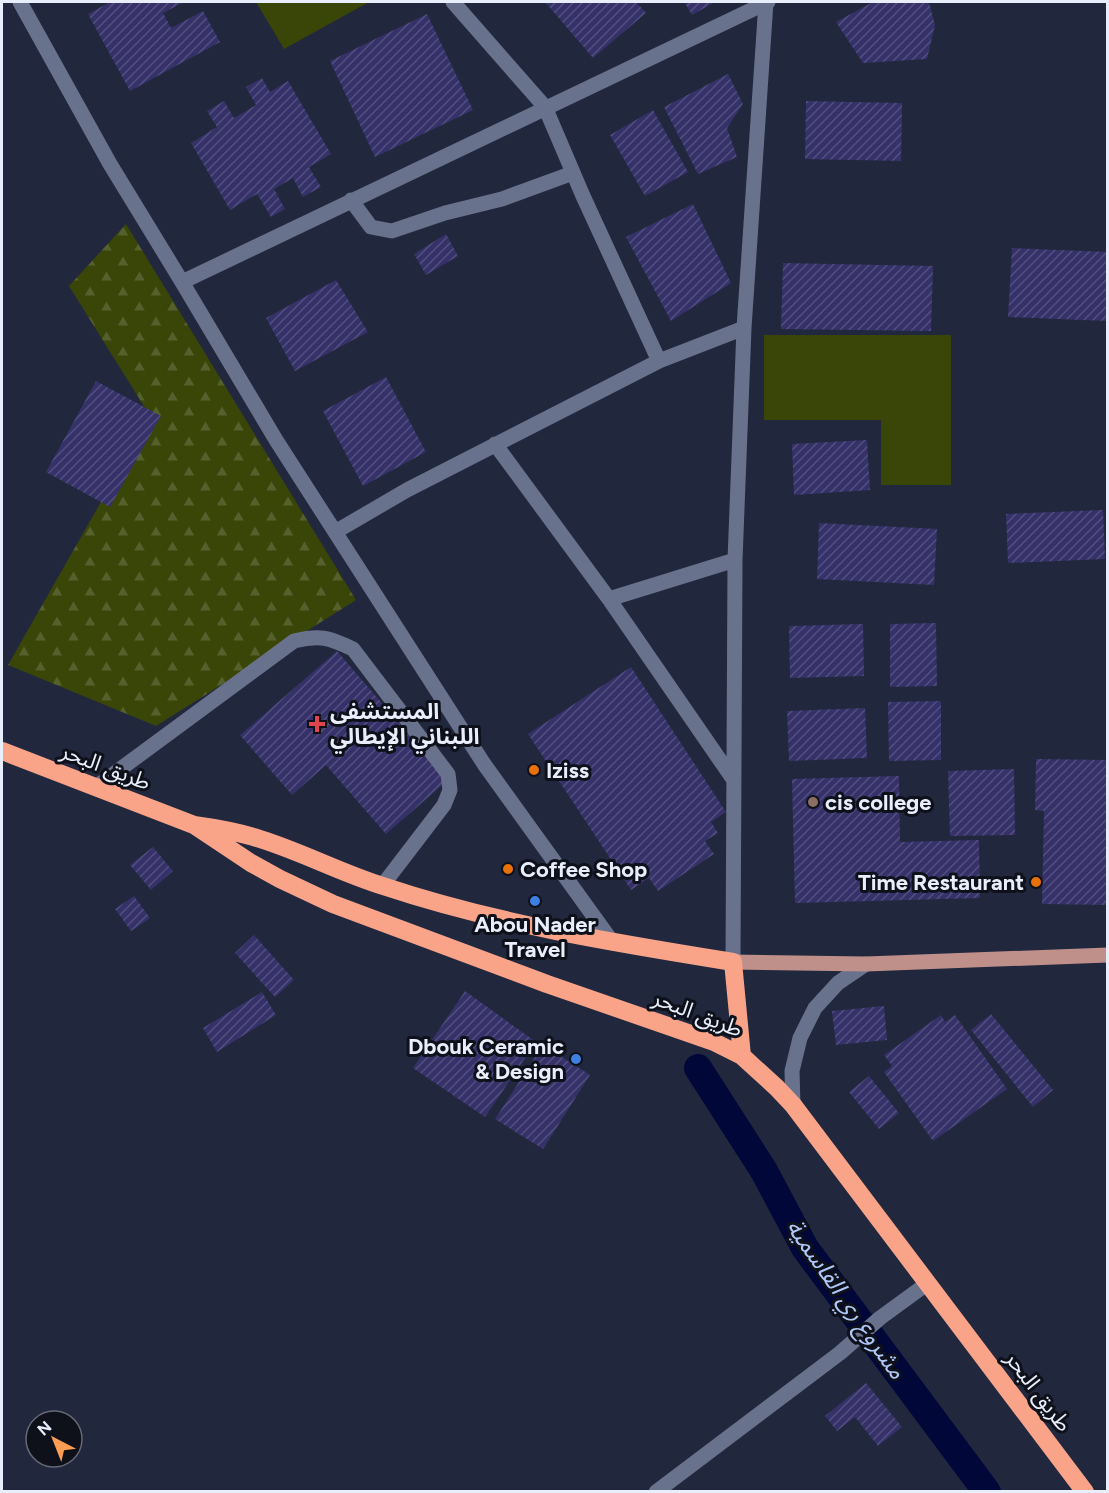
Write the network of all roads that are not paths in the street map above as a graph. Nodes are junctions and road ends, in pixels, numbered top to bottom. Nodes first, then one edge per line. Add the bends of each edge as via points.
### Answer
1 (20, 2) edge
2 (453, 2) edge
3 (767, 2) edge
4 (545, 107) junction
5 (573, 173) junction
6 (351, 200) junction
7 (183, 282) junction
8 (744, 328) junction
9 (659, 361) junction
10 (495, 444) junction
11 (335, 532) junction
12 (735, 560) junction
13 (609, 599) junction
14 (2, 752) edge
15 (733, 779) junction
16 (96, 787) junction
17 (194, 825) junction
18 (382, 886) junction
19 (613, 943) junction
20 (1107, 956) edge
21 (733, 962) junction
22 (866, 964) junction
23 (742, 1056) junction
24 (793, 1105) junction
25 (928, 1282) junction
26 (656, 1491) edge
27 (1085, 1491) edge

1 - 7 street via 110,164
2 - 4 street
3 - 4 street
3 - 8 street
4 - 5 street
4 - 6 street
5 - 6 street via 502,199 392,231 371,227
5 - 9 street
6 - 7 street
7 - 11 street
8 - 9 street
8 - 12 street
9 - 10 street
10 - 11 street
10 - 13 street
11 - 19 street via 484,764
12 - 13 street
12 - 15 street
13 - 15 street
14 - 16 highway, طريق البحر
15 - 21 street
16 - 17 highway, طريق البحر
16 - 18 street via 294,641 316,636 331,638 352,649 448,774 450,790 444,805
17 - 18 highway, طريق البحر via 260,839
17 - 23 highway, طريق البحر via 251,863 333,904 714,1042
18 - 19 highway, طريق البحر via 487,917
19 - 21 highway, طريق البحر
20 - 22 main road
21 - 22 main road
21 - 23 highway
22 - 24 street via 838,983 815,1008 800,1038 792,1071
23 - 24 highway, طريق البحر
24 - 25 highway, طريق البحر
25 - 26 street
25 - 27 highway, طريق البحر

